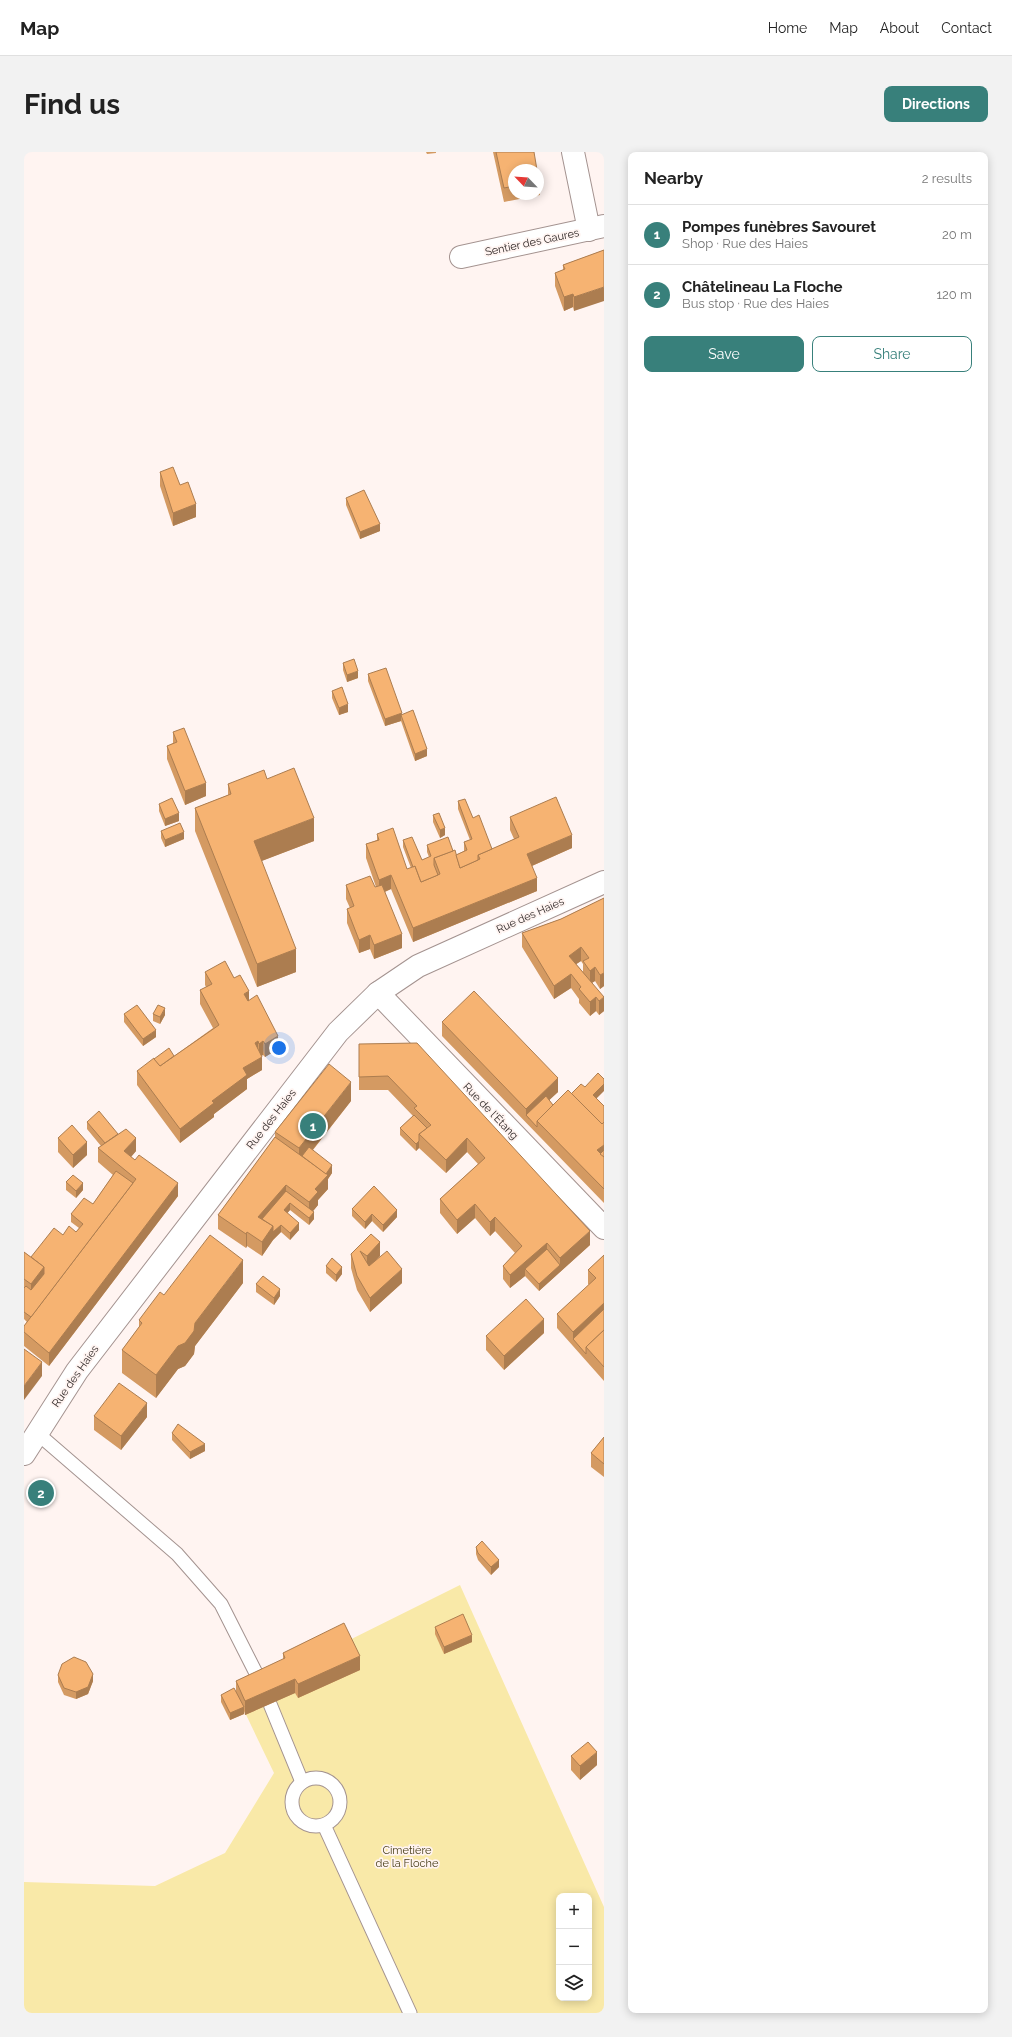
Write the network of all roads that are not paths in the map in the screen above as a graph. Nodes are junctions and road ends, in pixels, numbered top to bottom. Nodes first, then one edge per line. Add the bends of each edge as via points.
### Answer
1 (573, 152) edge
2 (596, 228) edge
3 (461, 258) dead end
4 (604, 882) edge
5 (378, 994) junction
6 (604, 1228) edge
7 (37, 1433) junction
8 (24, 1454) edge
9 (260, 1683) edge
10 (270, 1704) edge
11 (302, 1782) junction
12 (324, 1825) junction
13 (410, 2013) edge

1 - 2 street
2 - 3 street, Sentier des Gaures
4 - 5 street, Rue des Haies via 418,966
5 - 6 street, Rue de l'Étang
5 - 7 street, Rue des Haies via 338,1032 77,1371
7 - 8 street, Rue des Haies
7 - 9 lane via 177,1554 221,1604
10 - 11 lane
11 - 12 lane via 292,1797 292,1807 296,1816 304,1823
11 - 12 lane via 310,1778 327,1780 338,1792 338,1812
12 - 13 lane

